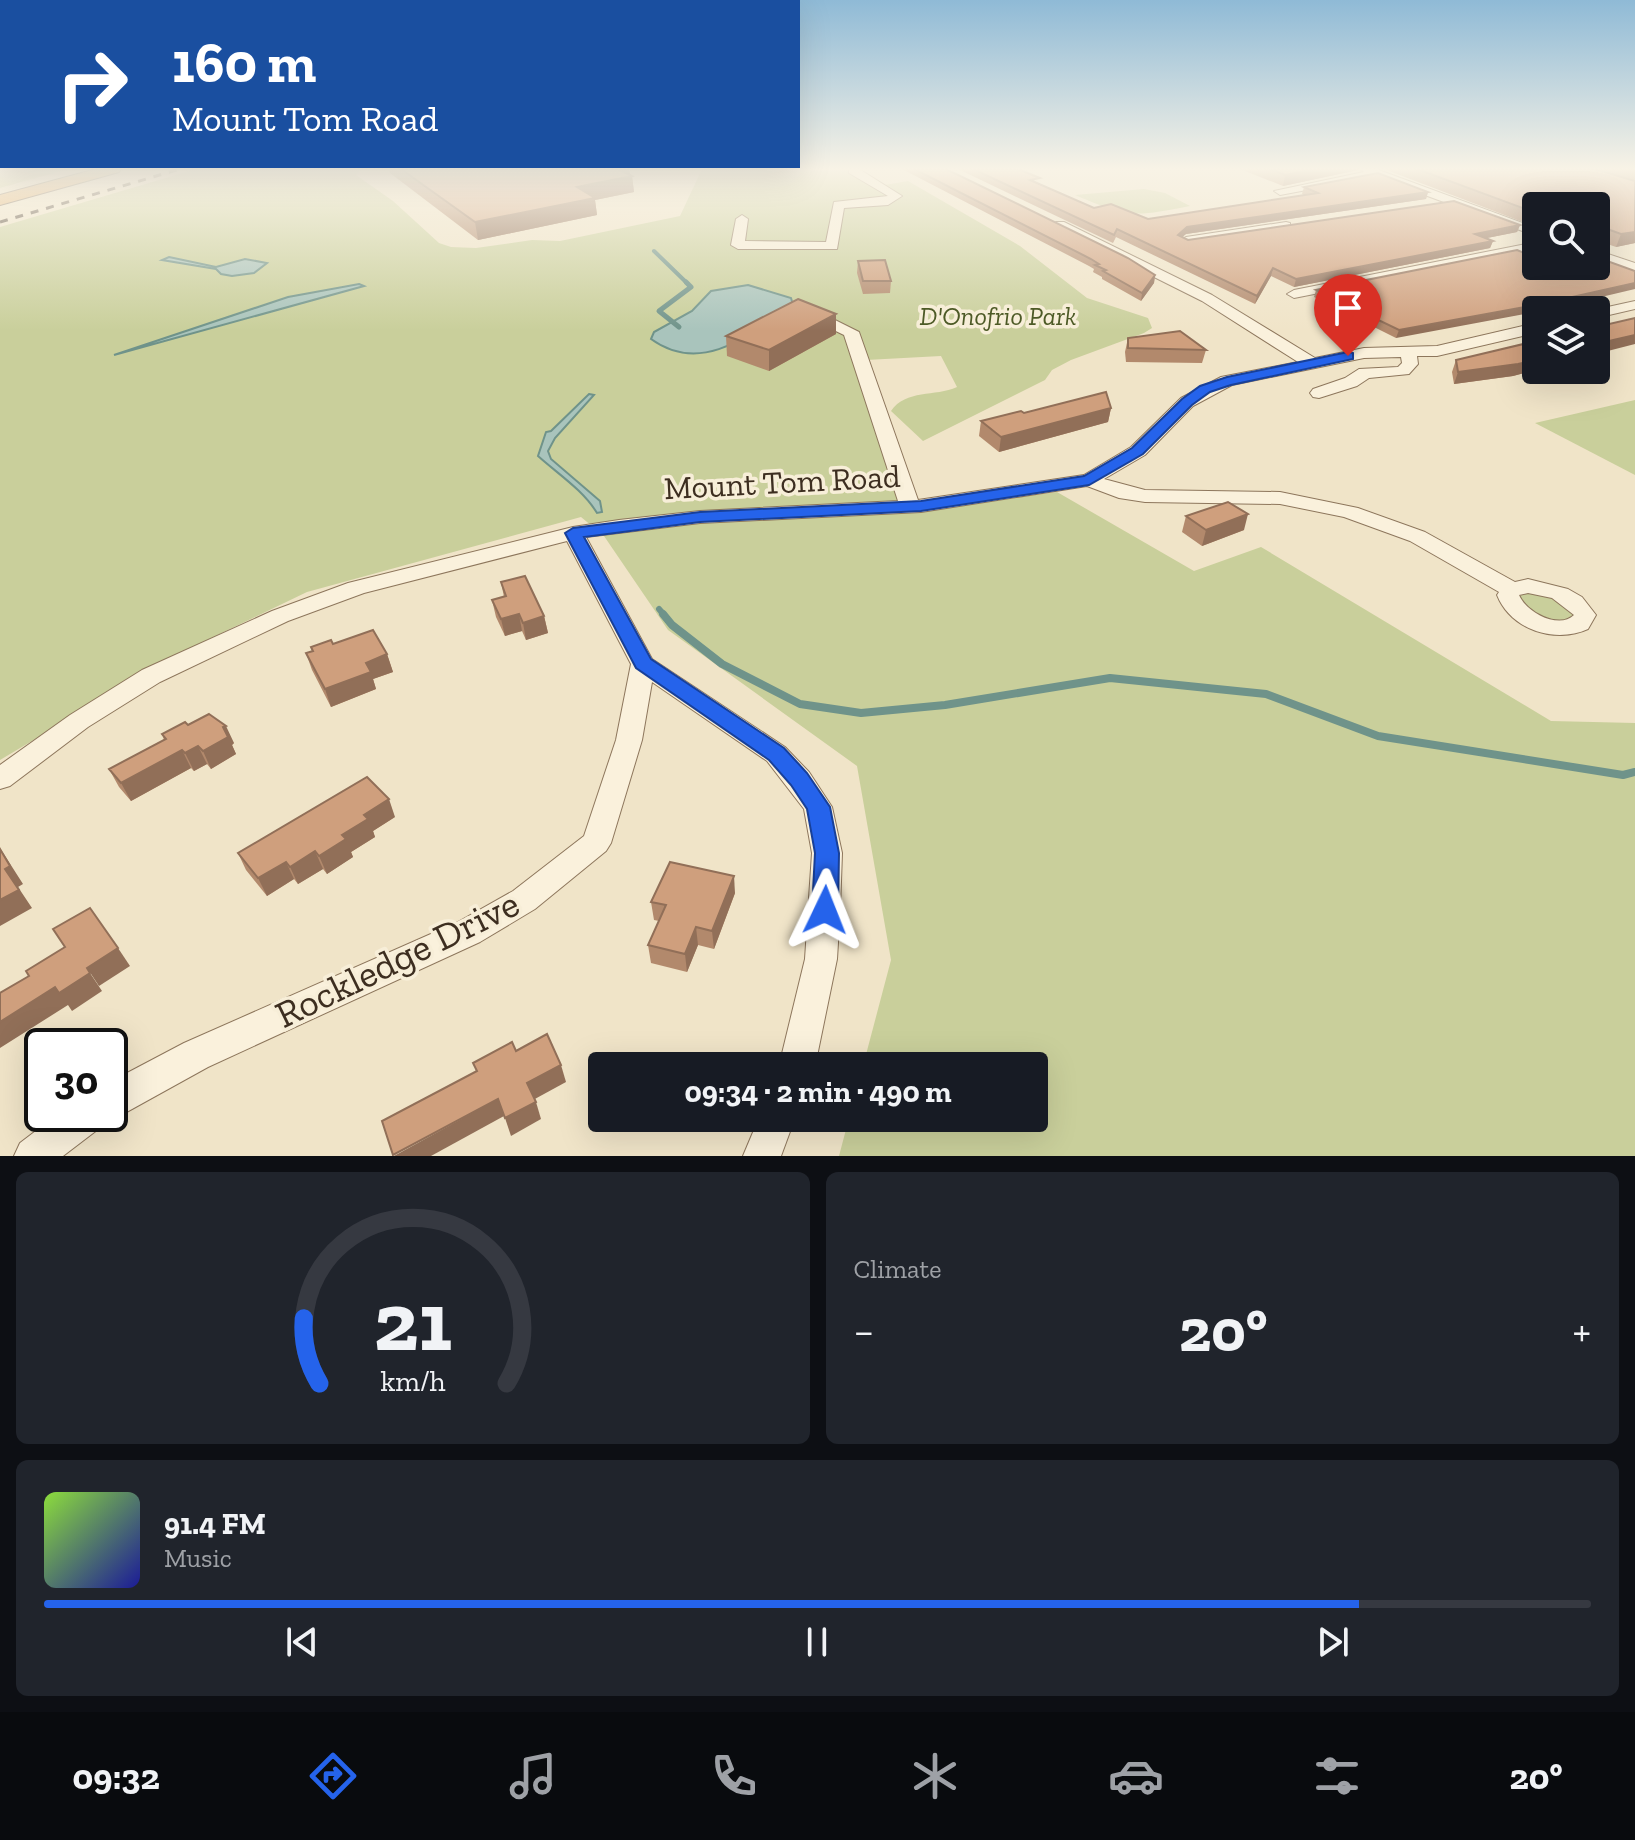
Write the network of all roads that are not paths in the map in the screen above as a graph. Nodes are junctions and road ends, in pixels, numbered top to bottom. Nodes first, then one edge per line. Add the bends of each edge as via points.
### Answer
1 (741, 223) edge
2 (835, 223) edge
3 (1056, 223) edge
4 (1307, 223) edge
5 (1186, 241) edge
6 (1522, 249) edge
7 (1610, 259) edge
8 (1635, 268) edge
9 (1294, 294) dead end
10 (1635, 305) edge
11 (1610, 311) edge
12 (812, 314) edge
13 (1522, 331) edge
14 (1408, 352) junction
15 (1313, 364) junction
16 (1319, 393) dead end
17 (1089, 480) junction
18 (910, 507) junction
19 (573, 533) junction
20 (1511, 590) dead end
21 (643, 664) junction
22 (0, 779) edge
23 (800, 1052) edge
24 (128, 1091) edge
25 (64, 1132) edge
26 (771, 1132) edge
27 (33, 1156) edge
28 (762, 1156) edge

1 - 2 street via 738,245 832,246
3 - 15 street via 1194,291
4 - 5 street
6 - 9 street
7 - 8 street
10 - 11 street
12 - 18 street via 851,332
13 - 14 street, Mount Tom Road via 1437,351
14 - 15 street, Mount Tom Road via 1364,353
14 - 16 street via 1410,364 1403,371 1365,373
15 - 17 street, Mount Tom Road via 1205,389 1138,451
17 - 18 street, Mount Tom Road
17 - 20 street via 1129,495 1247,496 1353,513 1437,544
18 - 19 street, Mount Tom Road via 700,517
19 - 21 street
19 - 22 street, Mount Tom Road via 356,588 280,616 151,676
21 - 23 street via 776,754 818,807 827,853 821,959
21 - 24 street, Rockledge Drive via 629,740 596,843 524,900 469,932 196,1055
25 - 27 street
26 - 28 street

